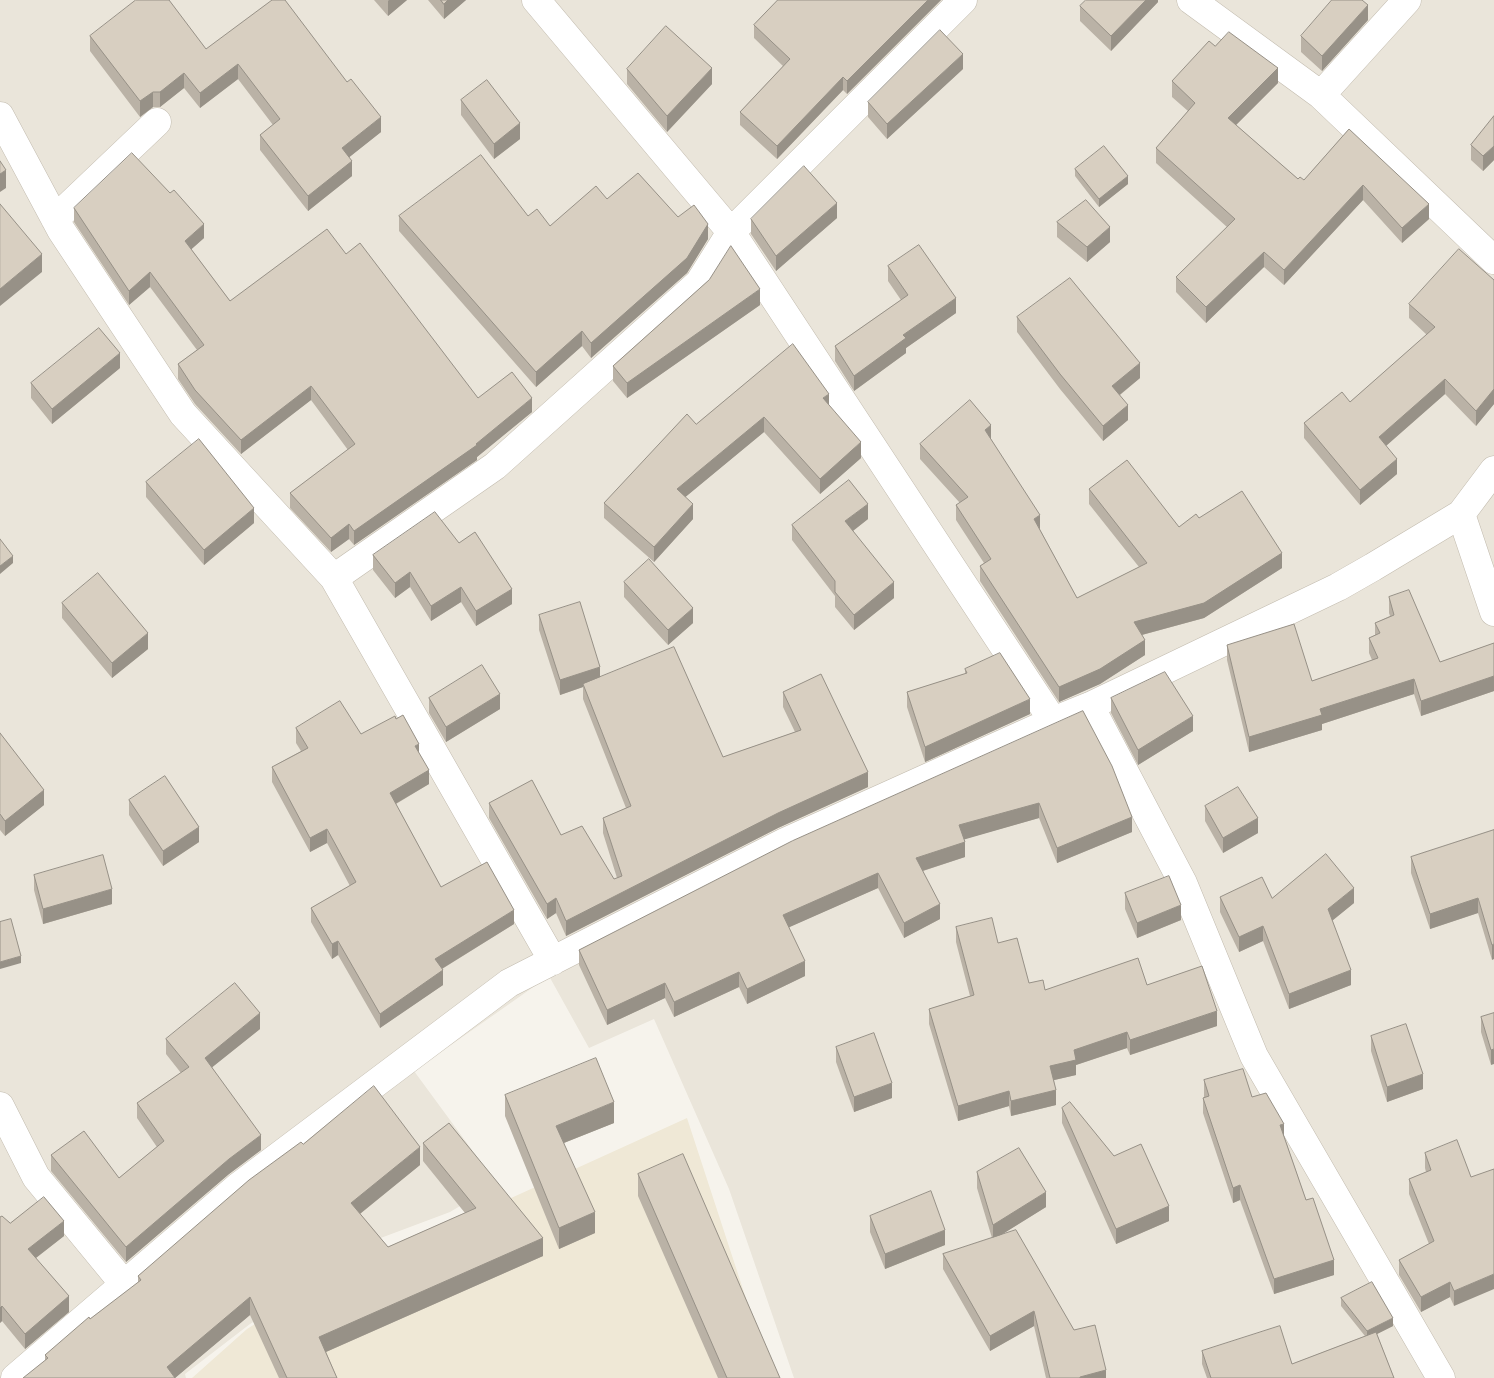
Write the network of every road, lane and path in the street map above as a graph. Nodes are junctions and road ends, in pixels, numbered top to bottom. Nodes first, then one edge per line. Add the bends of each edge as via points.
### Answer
1 (536, 0) edge
2 (963, 0) edge
3 (1191, 0) edge
4 (1407, 0) edge
5 (1321, 95) junction
6 (0, 116) edge
7 (157, 122) dead end
8 (55, 219) junction
9 (731, 232) junction
10 (1494, 260) edge
11 (1494, 470) edge
12 (1461, 514) junction
13 (334, 578) junction
14 (1494, 612) edge
15 (1090, 706) junction
16 (1053, 721) junction
17 (552, 961) junction
18 (0, 1106) edge
19 (124, 1284) junction
20 (15, 1378) edge
21 (1441, 1378) edge

1 - 9 street
2 - 9 street
3 - 5 street
4 - 5 street
5 - 10 street
6 - 8 street
7 - 8 street
8 - 13 street via 183,414
9 - 13 street via 699,283 495,466
9 - 16 street
11 - 12 street
12 - 14 street
12 - 15 street via 1338,587
13 - 17 street
15 - 16 street
15 - 21 street via 1183,883 1254,1056
16 - 17 street via 785,842
17 - 19 street via 509,983 255,1174
18 - 19 street via 36,1177
19 - 20 street

